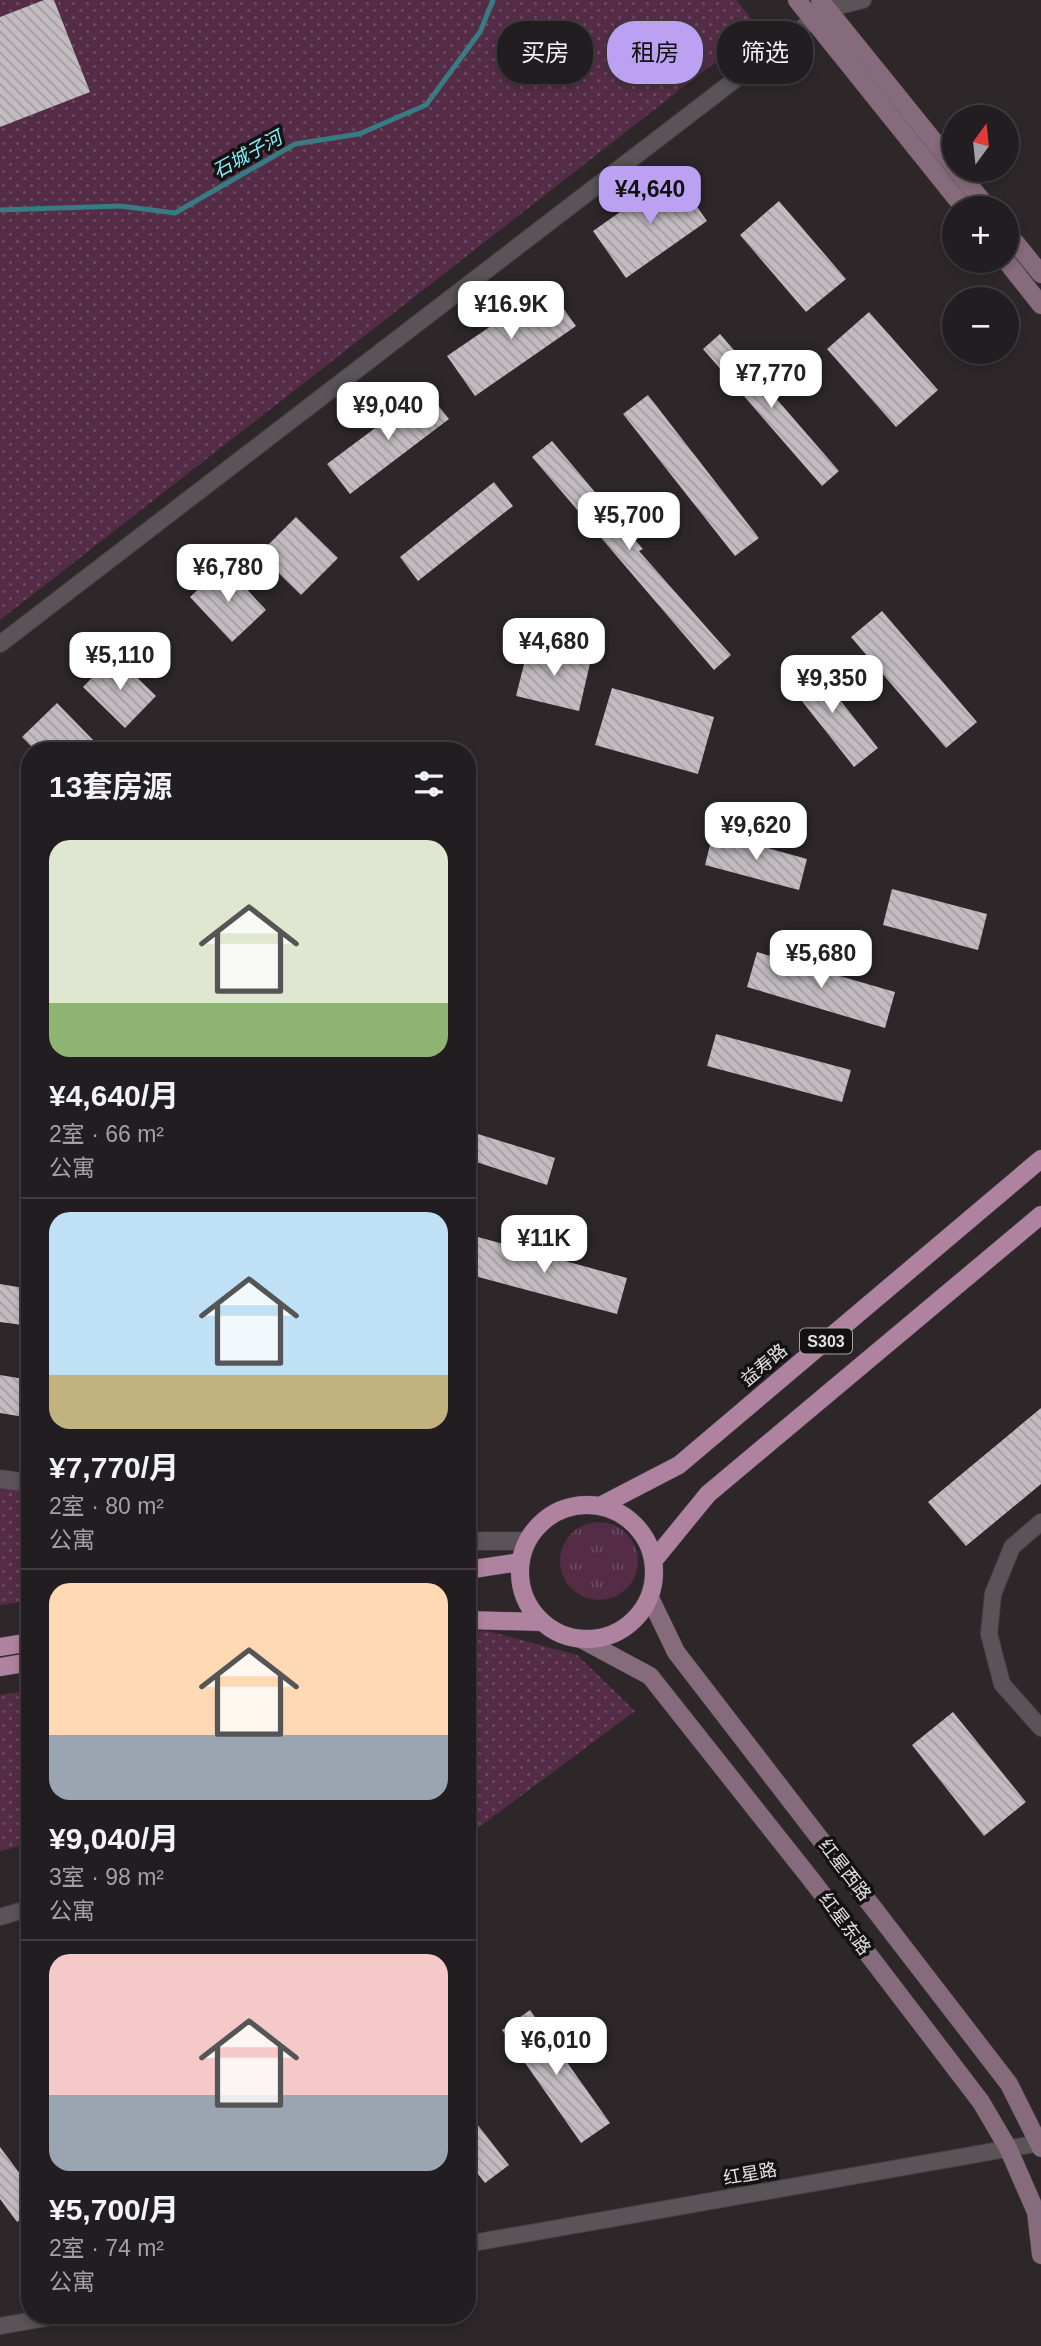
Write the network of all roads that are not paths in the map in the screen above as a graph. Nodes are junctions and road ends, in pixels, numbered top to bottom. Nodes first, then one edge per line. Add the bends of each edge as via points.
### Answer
1 (797, 0) edge
2 (863, 0) edge
3 (823, 7) edge
4 (942, 152) edge
5 (967, 182) edge
6 (956, 196) edge
7 (978, 196) edge
8 (1019, 247) edge
9 (1016, 273) edge
10 (1041, 274) edge
11 (1041, 305) edge
12 (0, 645) edge
13 (1041, 1159) edge
14 (1041, 1216) edge
15 (0, 1479) edge
16 (21, 1482) edge
17 (600, 1506) junction
18 (1041, 1522) edge
19 (476, 1541) edge
20 (527, 1541) junction
21 (654, 1560) junction
22 (520, 1562) junction
23 (476, 1569) edge
24 (650, 1598) junction
25 (476, 1620) edge
26 (541, 1622) junction
27 (583, 1640) junction
28 (21, 1644) edge
29 (0, 1647) edge
30 (21, 1664) edge
31 (0, 1667) edge
32 (1041, 1728) edge
33 (21, 1911) edge
34 (0, 1917) edge
35 (1041, 2145) edge
36 (1008, 2148) junction
37 (476, 2242) edge
38 (1041, 2255) edge
39 (21, 2322) edge
40 (0, 2326) edge

1 - 3 main road
2 - 3 street
3 - 4 main road
3 - 6 main road
3 - 12 street
5 - 7 main road
8 - 10 main road
9 - 11 main road
13 - 17 main road, 益寿路 / S303 via 679,1465
14 - 21 main road, S303 via 708,1494
15 - 16 street
17 - 20 main road via 558,1511
17 - 21 main road via 636,1525
18 - 32 street via 1012,1547 993,1594 989,1634 1002,1684
19 - 20 street
20 - 22 main road
21 - 24 main road
22 - 23 main road
22 - 26 main road via 520,1584
24 - 27 main road via 627,1628 606,1638
24 - 35 main road, 红星西路 via 677,1652 1009,2084
25 - 26 main road
26 - 27 main road via 561,1635
27 - 36 main road, 红星东路 via 650,1676 981,2102
28 - 29 main road
30 - 31 main road
33 - 34 street
35 - 36 street, 红星路
36 - 37 street, 红星路
36 - 38 main road, 红星东路 via 1036,2212
39 - 40 street

